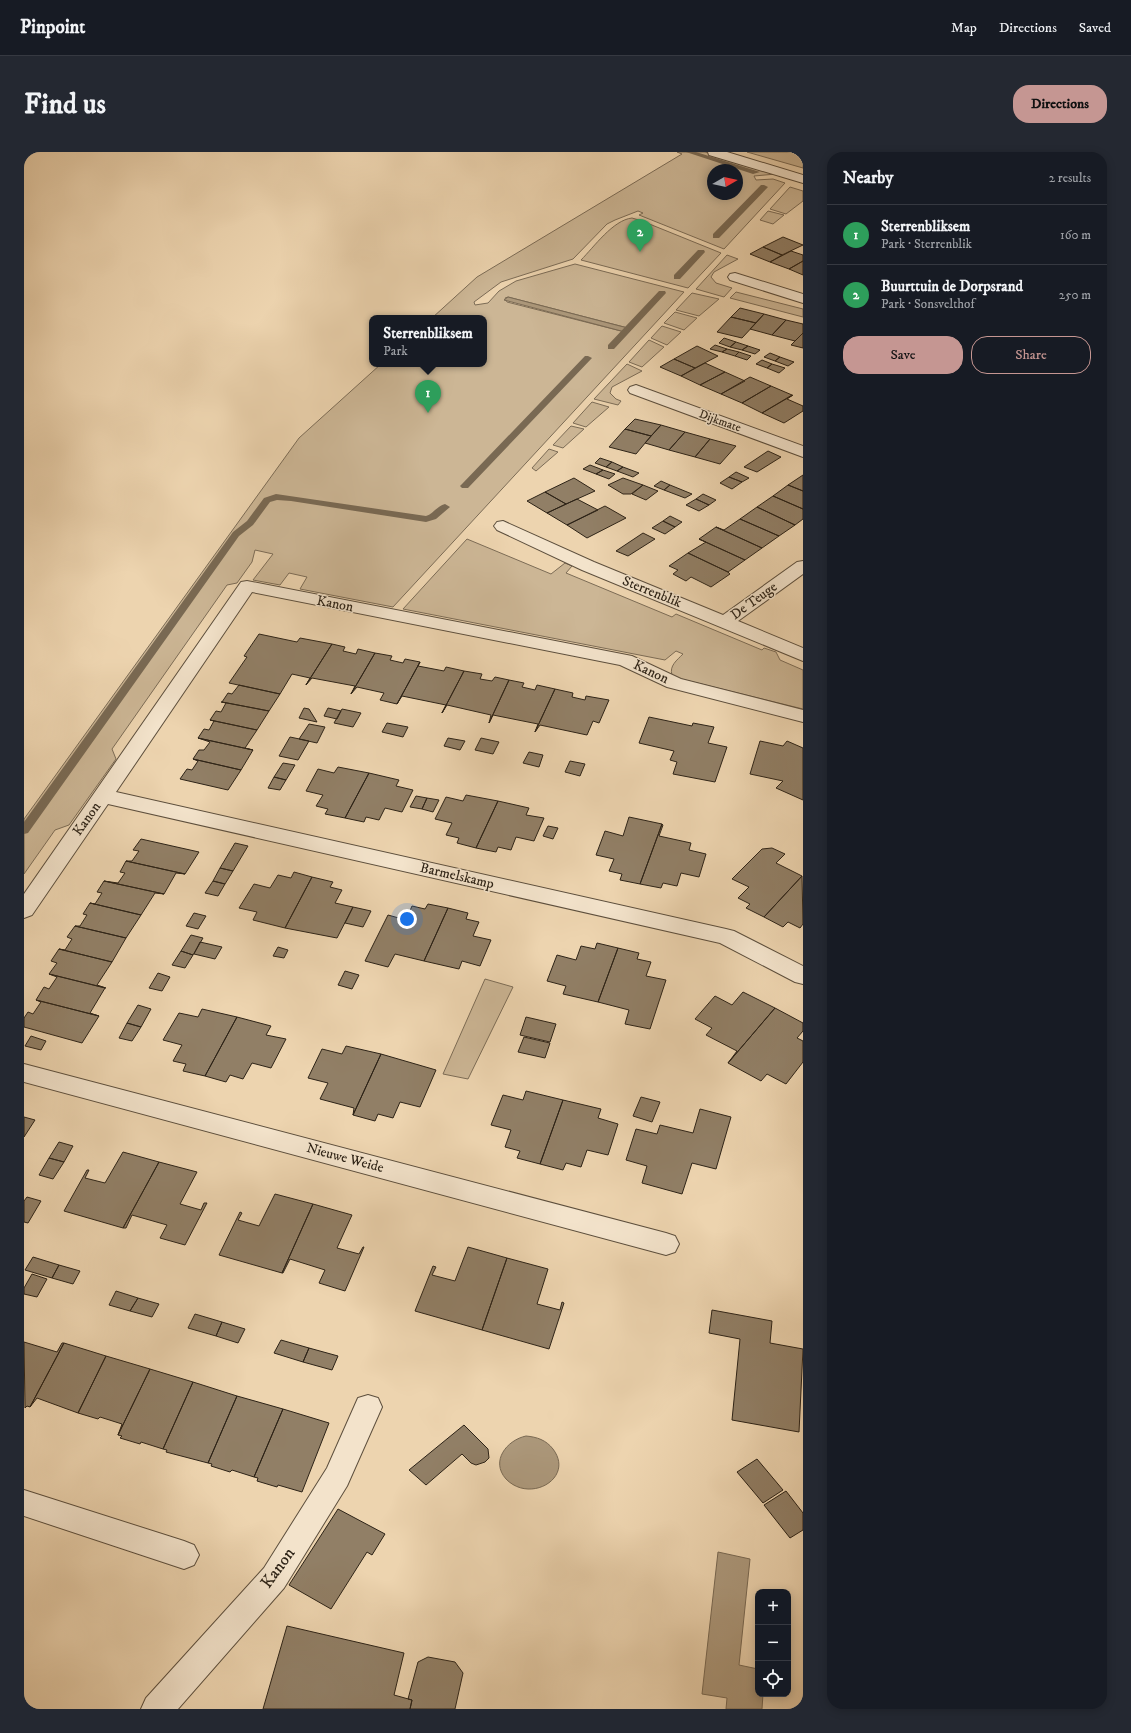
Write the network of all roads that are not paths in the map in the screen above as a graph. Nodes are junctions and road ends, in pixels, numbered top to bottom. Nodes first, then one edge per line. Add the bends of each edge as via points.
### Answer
1 (714, 152) edge
2 (803, 179) edge
3 (735, 277) dead end
4 (803, 299) edge
5 (636, 390) dead end
6 (803, 452) edge
7 (503, 526) dead end
8 (803, 566) edge
9 (725, 622) junction
10 (803, 655) edge
11 (803, 716) edge
12 (103, 796) junction
13 (24, 910) edge
14 (803, 976) edge
15 (24, 1073) edge
16 (666, 1244) dead end
17 (368, 1407) dead end
18 (24, 1503) edge
19 (184, 1555) dead end
20 (157, 1709) edge

1 - 2 street
3 - 4 street
5 - 6 street, Dijkmate
7 - 9 street, Sterrenblik via 588,566
8 - 9 street, De Teuge
9 - 10 street, Sterrenblik
11 - 12 street, Kanon via 674,683 625,660 247,586
12 - 13 street, Kanon
12 - 14 street, Barmelskamp via 726,937
15 - 16 street, Nieuwe Weide
17 - 20 street, Kanon via 337,1477 274,1578
18 - 19 street

